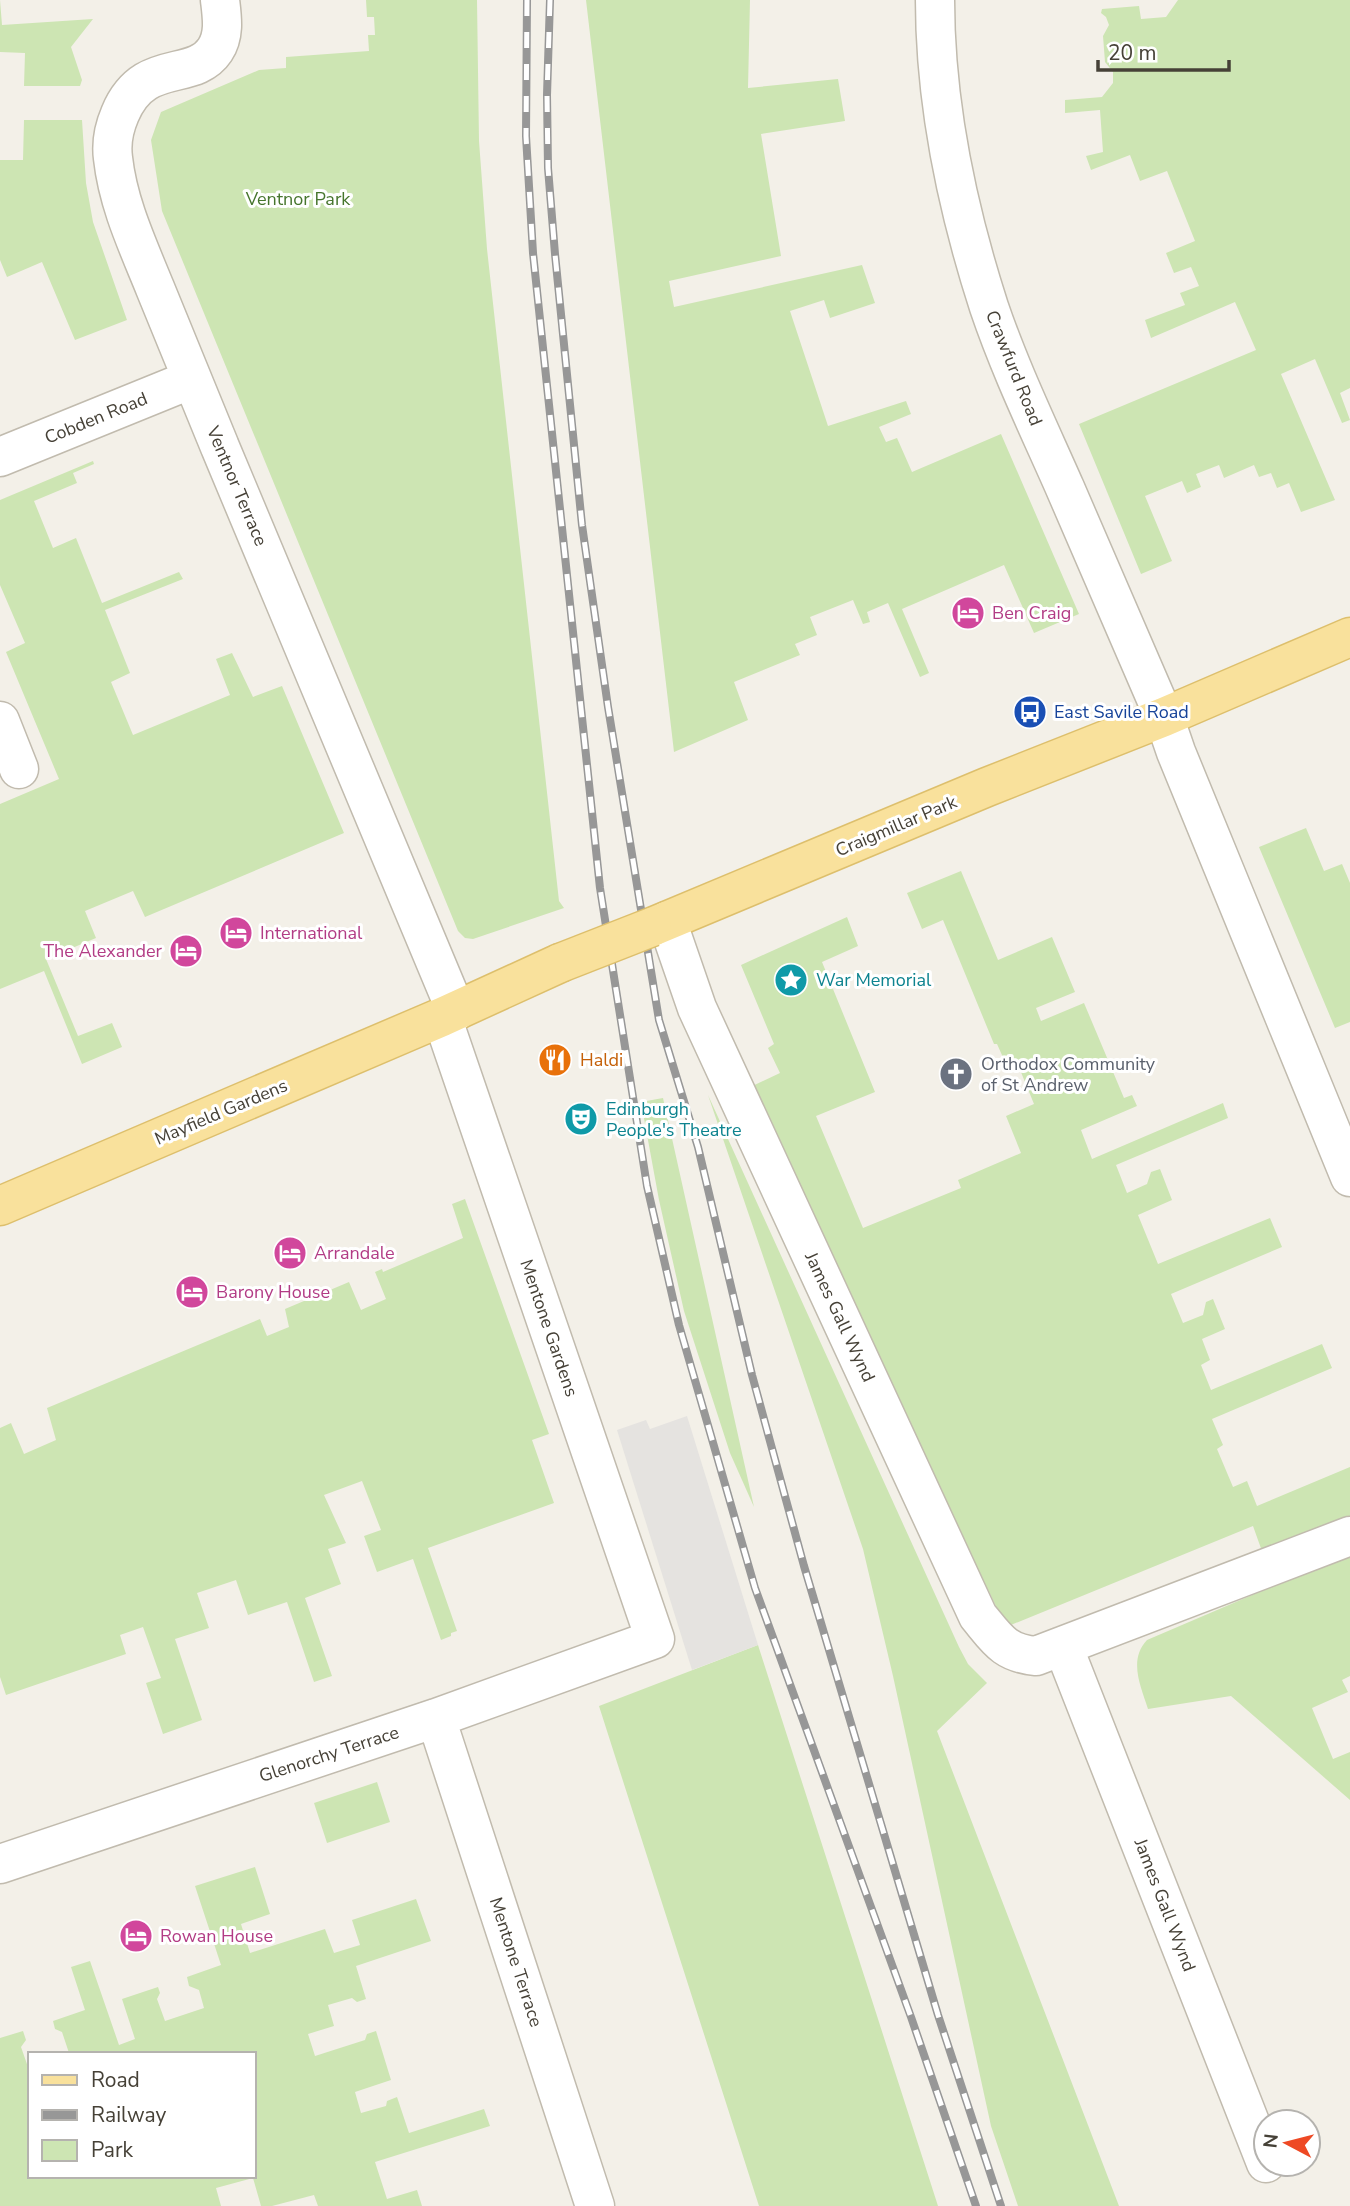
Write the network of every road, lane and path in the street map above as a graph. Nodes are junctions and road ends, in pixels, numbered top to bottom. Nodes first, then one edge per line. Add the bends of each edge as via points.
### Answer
1 (220, 0) edge
2 (935, 0) edge
3 (192, 379) junction
4 (0, 457) edge
5 (1350, 637) edge
6 (1164, 717) junction
7 (0, 721) edge
8 (19, 769) dead end
9 (660, 924) junction
10 (449, 1014) junction
11 (1350, 1177) edge
12 (0, 1206) edge
13 (1350, 1536) edge
14 (656, 1639) joint
15 (1063, 1646) junction
16 (436, 1718) junction
17 (0, 1864) edge
18 (1252, 2127) edge
19 (595, 2206) edge

1 - 3 street, Ventnor Terrace via 223,23 214,52 197,64 151,77 134,90 114,135 113,155 125,215
2 - 6 street, Crawfurd Road via 944,129 989,308
3 - 4 street, Cobden Road
3 - 10 street, Ventnor Terrace
5 - 6 main road, Craigmillar Park
6 - 9 main road, Craigmillar Park
6 - 11 street
7 - 8 street
9 - 10 main road, Craigmillar Park, bridge
9 - 15 street, James Gall Wynd via 978,1616 1002,1645 1019,1654 1036,1656
10 - 12 main road, Mayfield Gardens
10 - 14 street, Mentone Gardens
13 - 15 street, James Gall Wynd
14 - 16 street, Glenorchy Terrace
15 - 18 street, James Gall Wynd
16 - 17 street, Glenorchy Terrace
16 - 19 street, Mentone Terrace

